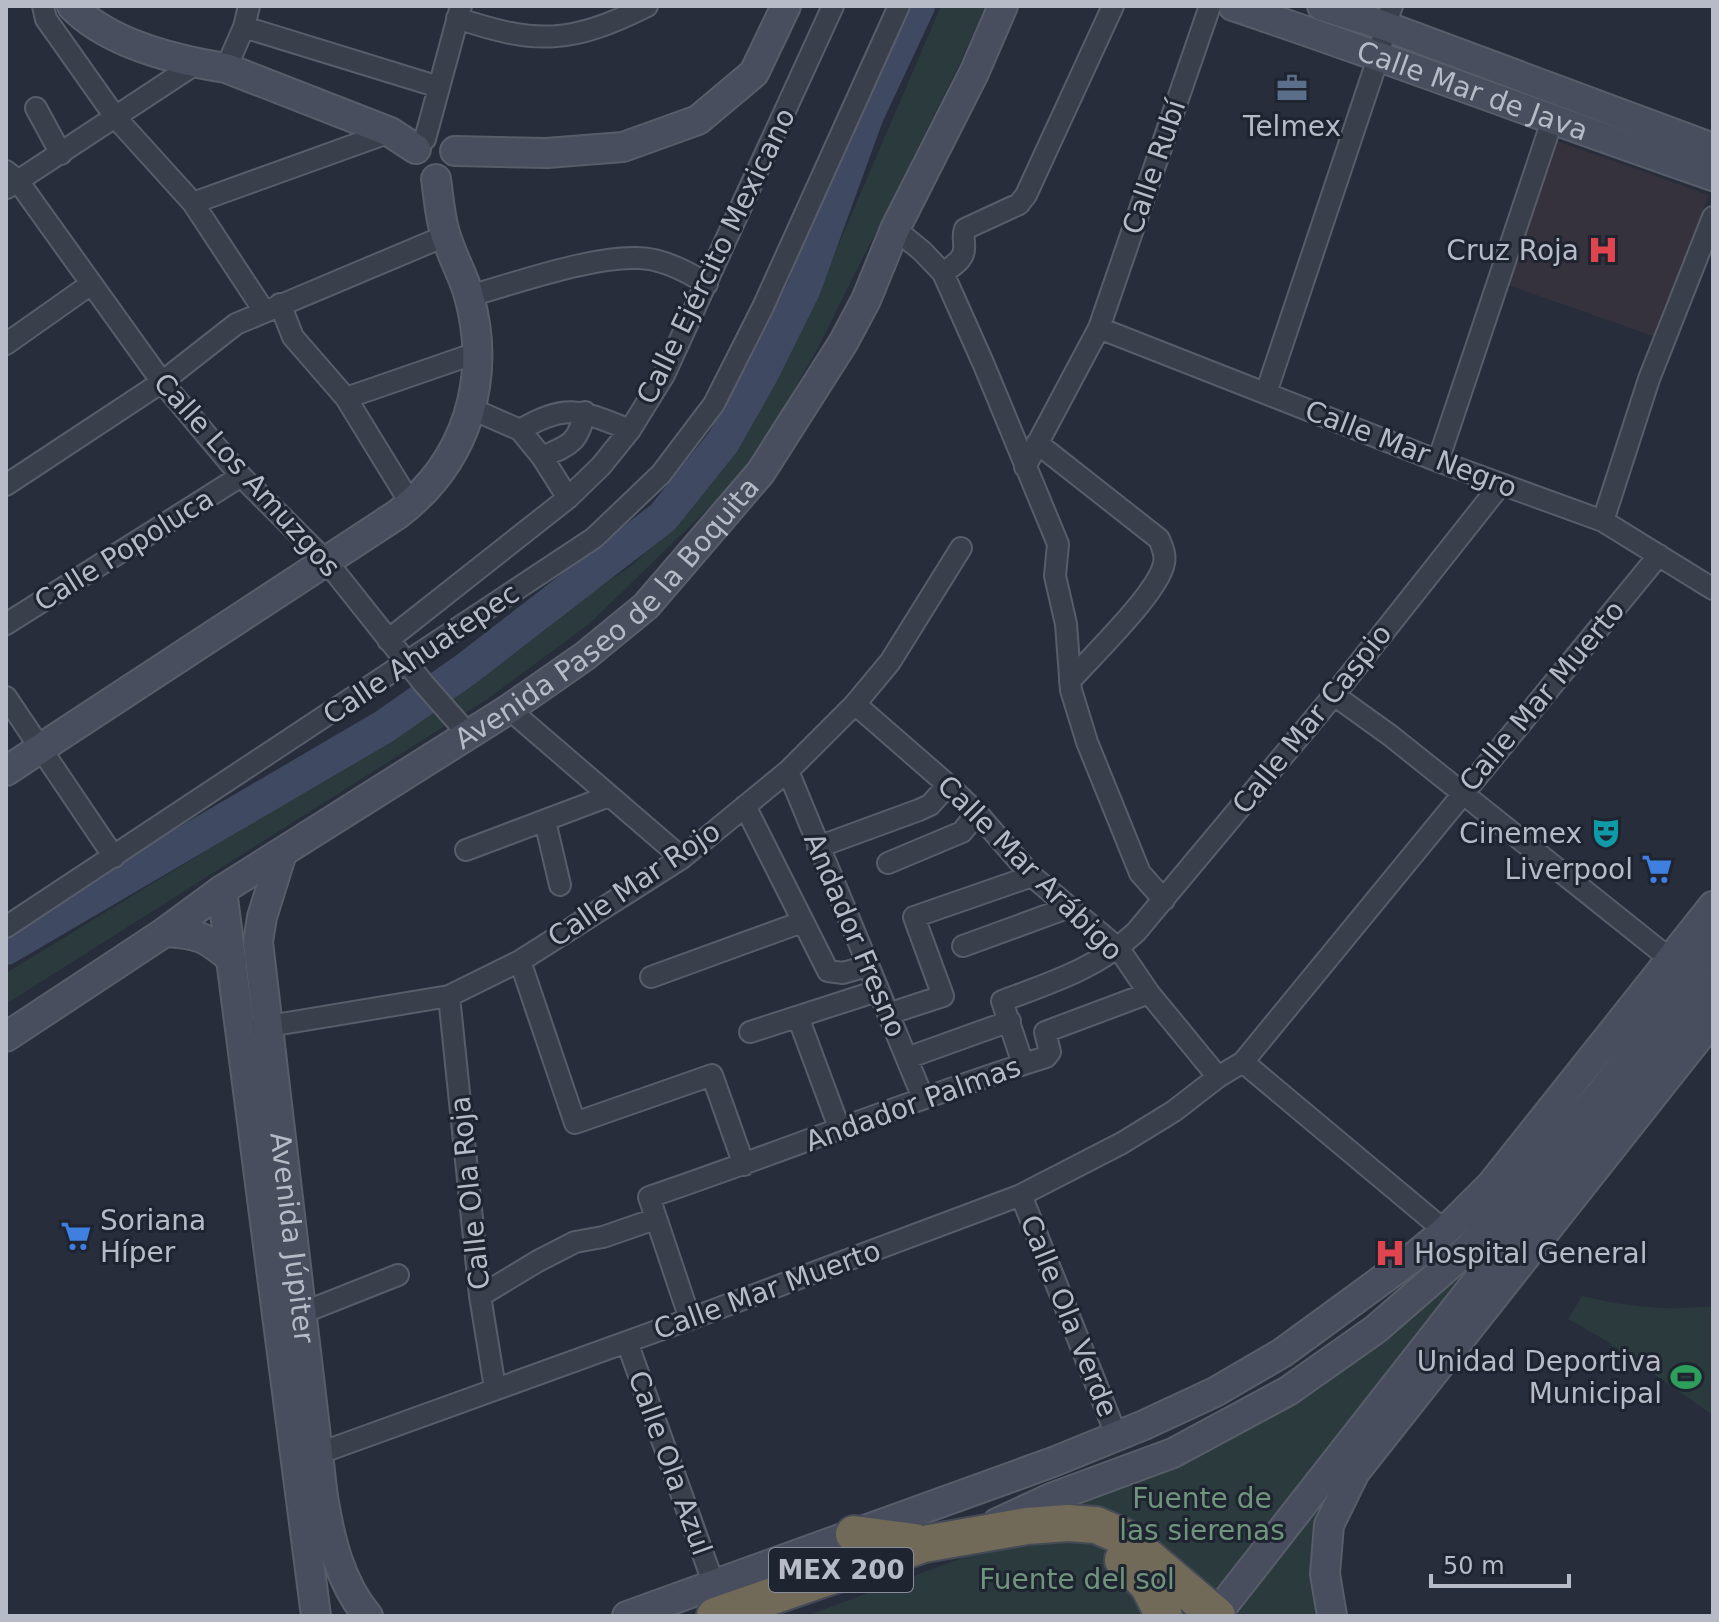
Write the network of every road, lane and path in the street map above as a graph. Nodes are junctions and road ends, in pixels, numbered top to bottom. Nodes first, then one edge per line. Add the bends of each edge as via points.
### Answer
1 (43, 6) edge
2 (72, 6) edge
3 (249, 6) edge
4 (647, 6) edge
5 (786, 6) edge
6 (833, 6) edge
7 (899, 6) edge
8 (1113, 6) edge
9 (1210, 6) edge
10 (1233, 6) edge
11 (1322, 6) edge
12 (1006, 10) edge
13 (459, 12) edge
14 (1388, 16) edge
15 (244, 27) junction
16 (1379, 55) junction
17 (197, 63) junction
18 (226, 68) junction
19 (439, 87) junction
20 (36, 108) dead end
21 (1605, 108) junction
22 (116, 118) junction
23 (1552, 121) junction
24 (390, 132) junction
25 (1593, 135) junction
26 (421, 144) junction
27 (1713, 148) edge
28 (455, 151) junction
29 (61, 154) junction
30 (1713, 176) edge
31 (436, 179) junction
32 (10, 180) edge
33 (193, 203) junction
34 (1713, 217) edge
35 (895, 229) junction
36 (445, 236) junction
37 (943, 273) junction
38 (91, 284) junction
39 (707, 284) junction
40 (469, 296) junction
41 (272, 308) junction
42 (1099, 328) junction
43 (6, 344) edge
44 (479, 352) junction
45 (162, 382) junction
46 (1266, 393) junction
47 (346, 398) junction
48 (472, 409) junction
49 (585, 412) junction
50 (520, 430) junction
51 (630, 430) junction
52 (1037, 443) junction
53 (542, 457) junction
54 (1438, 461) junction
55 (1025, 467) junction
56 (241, 476) junction
57 (1501, 484) junction
58 (6, 485) edge
59 (568, 498) junction
60 (411, 504) junction
61 (1603, 521) junction
62 (961, 548) dead end
63 (1659, 555) junction
64 (327, 562) junction
65 (1713, 589) edge
66 (6, 624) edge
67 (388, 640) junction
68 (408, 663) junction
69 (1070, 681) junction
70 (1334, 695) junction
71 (6, 697) edge
72 (855, 704) junction
73 (509, 709) junction
74 (469, 735) junction
75 (39, 749) junction
76 (6, 771) edge
77 (788, 771) junction
78 (948, 785) junction
79 (1461, 794) junction
80 (609, 796) junction
81 (745, 806) junction
82 (977, 813) junction
83 (545, 821) junction
84 (818, 847) junction
85 (466, 850) dead end
86 (282, 853) junction
87 (114, 857) junction
88 (682, 858) junction
89 (888, 863) dead end
90 (1032, 876) junction
91 (560, 885) dead end
92 (222, 890) junction
93 (1160, 904) junction
94 (1713, 906) edge
95 (1067, 908) junction
96 (802, 922) junction
97 (6, 927) edge
98 (165, 932) junction
99 (1713, 945) edge
100 (963, 946) dead end
101 (1119, 949) junction
102 (232, 959) junction
103 (1670, 959) junction
104 (520, 961) junction
105 (867, 966) junction
106 (651, 977) dead end
107 (1713, 986) edge
108 (877, 991) junction
109 (1149, 993) junction
110 (449, 996) junction
111 (888, 1014) junction
112 (798, 1017) junction
113 (1713, 1019) edge
114 (1010, 1021) junction
115 (269, 1026) junction
116 (241, 1031) junction
117 (750, 1032) dead end
118 (6, 1037) edge
119 (907, 1058) junction
120 (1243, 1062) junction
121 (1023, 1064) junction
122 (1577, 1076) junction
123 (1218, 1077) junction
124 (1602, 1092) junction
125 (923, 1098) junction
126 (840, 1130) junction
127 (744, 1165) junction
128 (1021, 1195) junction
129 (655, 1219) junction
130 (1445, 1231) junction
131 (1507, 1262) junction
132 (398, 1275) dead end
133 (480, 1296) junction
134 (302, 1313) junction
135 (690, 1319) junction
136 (627, 1342) junction
137 (495, 1388) junction
138 (1117, 1437) junction
139 (308, 1457) junction
140 (1068, 1523) junction
141 (854, 1534) junction
142 (971, 1535) junction
143 (924, 1544) junction
144 (714, 1600) edge
145 (316, 1616) edge
146 (368, 1616) edge
147 (627, 1616) edge
148 (783, 1616) edge
149 (1164, 1616) edge
150 (1216, 1616) edge
151 (1332, 1616) edge

1 - 22 street via 46,19
2 - 17 main road via 130,44
3 - 15 street
4 - 13 street via 587,32 545,38 502,33
5 - 28 main road via 754,73 698,120 623,147 547,153
6 - 39 street, Calle Ejército Mexicano
7 - 68 street, Calle Ahuatepec via 714,404 661,474 594,538
8 - 37 street via 1026,195 1019,204 965,229 965,252
9 - 42 street, Calle Rubí
10 - 16 main road, Calle Mar de Java
11 - 14 main road, Calle Mar de Java
12 - 35 main road, Avenida Paseo de la Boquita
13 - 19 street
14 - 16 street
14 - 21 main road, Calle Mar de Java
15 - 18 street
15 - 19 street
16 - 23 main road, Calle Mar de Java
16 - 46 street
17 - 18 main road
17 - 22 street
18 - 24 main road
19 - 26 street
20 - 29 street
21 - 25 main road
21 - 27 main road, Calle Mar de Java
22 - 29 street
22 - 33 street
23 - 25 main road, Calle Mar de Java
23 - 54 street
24 - 26 main road
24 - 33 street
25 - 30 main road, Calle Mar de Java
26 - 28 main road via 443,138
26 - 31 main road via 416,166
28 - 31 main road via 453,170
29 - 32 street
31 - 36 main road
32 - 38 street, Calle Los Amuzgos
33 - 41 street
34 - 61 street via 1649,379
35 - 37 street
35 - 73 main road, Avenida Paseo de la Boquita via 843,343 761,472 646,606
36 - 40 main road
36 - 41 street
37 - 55 street
38 - 43 street
38 - 45 street, Calle Los Amuzgos
39 - 40 street via 640,257 596,262
39 - 51 street, Calle Ejército Mexicano via 664,375
40 - 44 main road
41 - 45 street via 236,324
41 - 47 street
42 - 46 street, Calle Mar Negro
42 - 52 street
44 - 47 street
44 - 48 main road
45 - 56 street, Calle Los Amuzgos
45 - 58 street
46 - 54 street, Calle Mar Negro
47 - 60 street
48 - 50 street
48 - 60 main road via 457,449
49 - 50 street via 541,417
49 - 51 street
49 - 53 street via 574,441
50 - 53 street
51 - 59 street, Calle Ejército Mexicano
52 - 55 street
52 - 69 street via 1159,539 1165,552 1153,589
53 - 59 street
54 - 57 street, Calle Mar Negro
55 - 69 street via 1058,544 1055,576 1066,624
56 - 64 street, Calle Los Amuzgos
56 - 66 street, Calle Popoluca
57 - 61 street, Calle Mar Negro
57 - 70 street, Calle Mar Caspio
59 - 67 street, Calle Ejército Mexicano
60 - 64 main road
61 - 63 street, Calle Mar Negro
62 - 72 street, Calle Mar Rojo via 890,662
63 - 65 street, Calle Mar Negro
63 - 79 street, Calle Mar Muerto
64 - 67 street, Calle Los Amuzgos
64 - 75 main road
67 - 68 street, Calle Los Amuzgos
68 - 74 street, Calle Los Amuzgos
68 - 87 street, Calle Ahuatepec
69 - 93 street via 1087,742 1140,873
70 - 79 street
70 - 93 street, Calle Mar Caspio
71 - 75 street
72 - 77 street, Calle Mar Rojo
72 - 78 street, Calle Mar Arábigo
73 - 74 main road, Avenida Paseo de la Boquita
73 - 80 street
74 - 86 main road, Avenida Paseo de la Boquita
75 - 76 main road
75 - 87 street
77 - 81 street, Calle Mar Rojo
77 - 84 street, Andador Fresno
78 - 82 street, Calle Mar Arábigo
78 - 84 street via 930,805
79 - 103 street
79 - 120 street, Calle Mar Muerto
80 - 83 street
80 - 88 street
81 - 88 street, Calle Mar Rojo
81 - 96 street
82 - 89 street via 962,832
82 - 90 street, Calle Mar Arábigo
83 - 85 street
83 - 91 street
84 - 105 street, Andador Fresno
86 - 92 main road, Avenida Paseo de la Boquita
86 - 115 main road, Avenida Júpiter via 258,942
87 - 97 street, Calle Ahuatepec
88 - 104 street, Calle Mar Rojo
90 - 95 street, Calle Mar Arábigo
90 - 111 street via 914,917 943,996
92 - 98 main road, Avenida Paseo de la Boquita
92 - 102 main road, Avenida Júpiter
93 - 101 street, Calle Mar Caspio
94 - 103 main road
95 - 100 street
95 - 101 street, Calle Mar Arábigo
96 - 105 street via 828,971
96 - 106 street
98 - 102 main road via 193,933
98 - 118 main road, Avenida Paseo de la Boquita
99 - 124 main road
101 - 109 street, Calle Mar Arábigo
101 - 114 street, Calle Mar Caspio via 1087,968 1002,1001
102 - 116 main road, Avenida Júpiter
103 - 122 main road
104 - 110 street, Calle Mar Rojo
104 - 127 street via 575,1123 712,1075
105 - 108 street, Andador Fresno
107 - 131 main road via 1645,1067
108 - 111 street, Andador Fresno
108 - 112 street
109 - 121 street, Andador Palmas via 1050,1029 1045,1032 1050,1052
109 - 123 street, Calle Mar Arábigo
110 - 115 street, Calle Mar Rojo
110 - 133 street, Calle Ola Roja
111 - 119 street, Andador Fresno
112 - 117 street
112 - 126 street
113 - 131 main road
114 - 119 street
114 - 121 street
115 - 116 street, Calle Mar Rojo
115 - 134 main road, Avenida Júpiter
116 - 139 main road, Avenida Júpiter
119 - 125 street, Andador Fresno
120 - 123 street
120 - 130 street
121 - 125 street, Andador Palmas
122 - 124 main road
122 - 130 main road via 1492,1184
123 - 128 street, Calle Mar Muerto via 1122,1143
124 - 142 main road via 1469,1248 1376,1329 1288,1391 1173,1453 1051,1498
125 - 126 street, Andador Palmas
126 - 127 street, Andador Palmas
127 - 129 street, Andador Palmas via 649,1197
128 - 135 street, Calle Mar Muerto
128 - 138 street, Calle Ola Verde
129 - 133 street via 575,1242
129 - 135 street
130 - 138 main road via 1282,1353 1215,1392
131 - 150 main road via 1358,1433
131 - 151 main road via 1355,1472 1329,1525 1325,1574
132 - 134 street
133 - 137 street, Calle Ola Roja
134 - 139 main road, Avenida Júpiter
135 - 136 street, Calle Mar Muerto
136 - 137 street, Calle Mar Muerto
136 - 144 street, Calle Ola Azul
137 - 139 street, Calle Mar Muerto
138 - 141 main road
139 - 145 main road, Avenida Júpiter
139 - 146 main road, Avenida Júpiter via 343,1575
140 - 142 highway, MEX 200
140 - 149 highway via 1116,1553 1148,1585
140 - 150 highway, MEX 200 via 1096,1525 1124,1537
141 - 143 highway
141 - 144 main road
142 - 143 highway, MEX 200
142 - 148 highway via 808,1597
143 - 144 highway, MEX 200
144 - 147 main road

